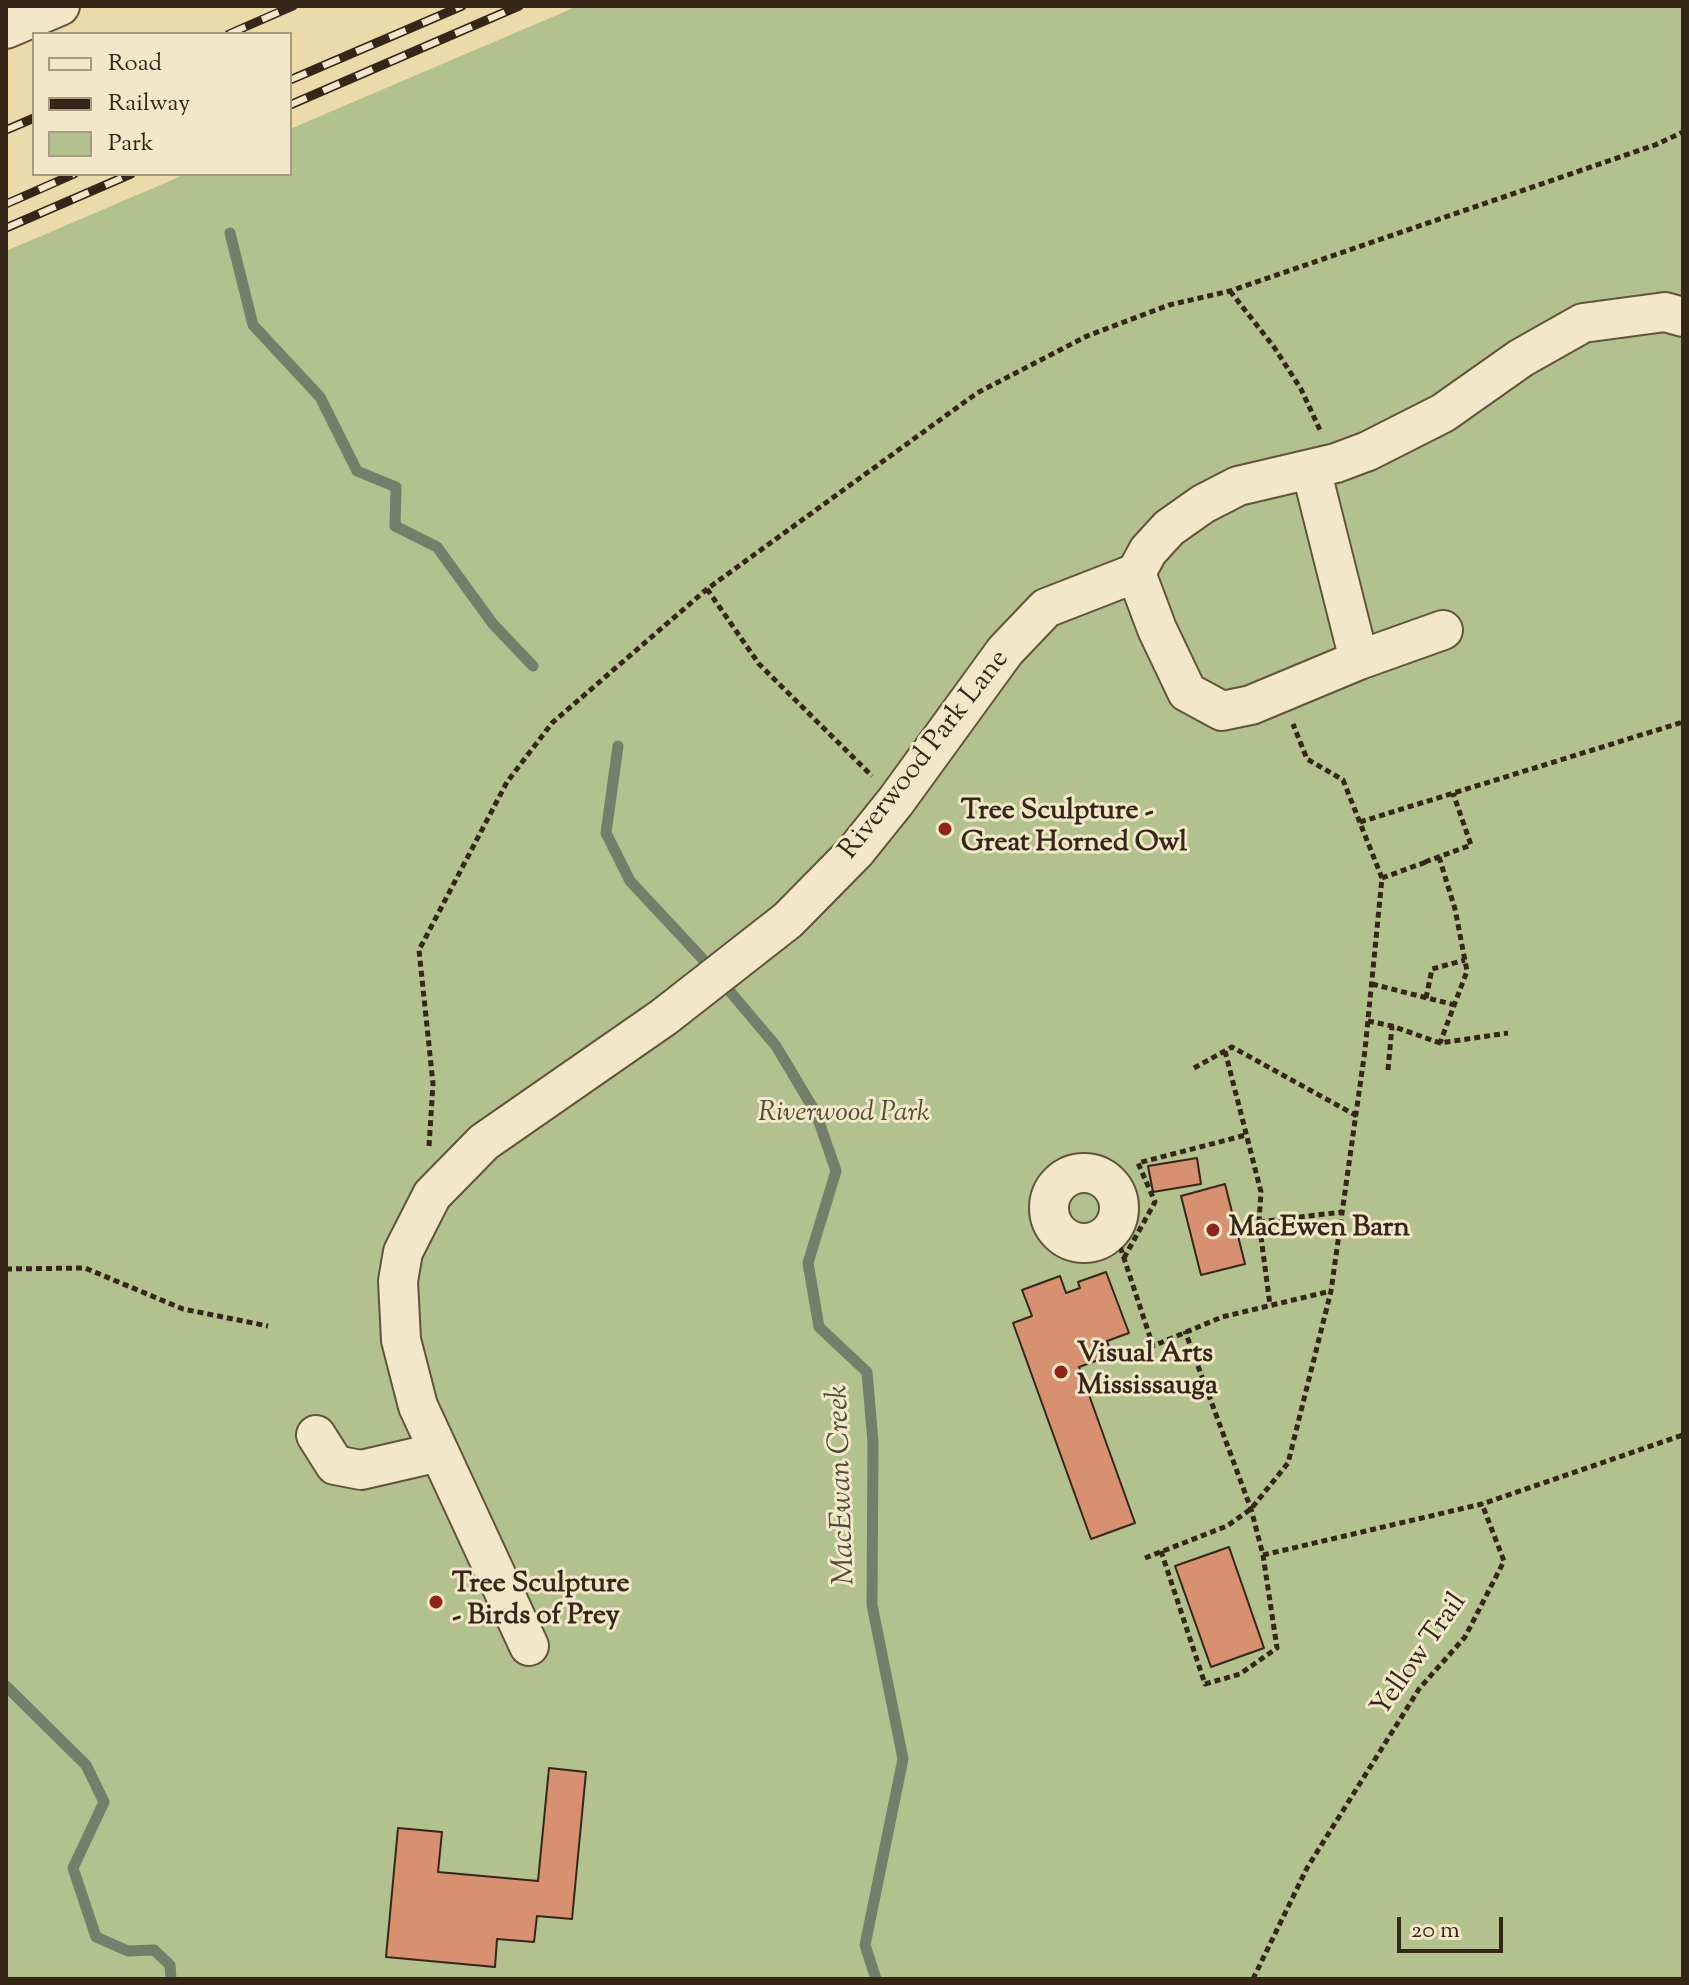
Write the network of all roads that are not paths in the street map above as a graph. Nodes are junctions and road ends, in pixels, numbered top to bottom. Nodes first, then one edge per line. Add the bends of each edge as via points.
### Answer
1 (60, 6) edge
2 (6, 29) edge
3 (1683, 317) edge
4 (1323, 466) junction
5 (1136, 573) junction
6 (1443, 630) dead end
7 (1359, 660) junction
8 (1083, 1158) joint
9 (316, 1435) dead end
10 (439, 1452) junction
11 (529, 1646) dead end

1 - 2 street
3 - 4 street via 1665,312 1583,323 1521,358 1443,413 1368,451
4 - 5 street via 1238,486 1203,504 1169,528
4 - 7 street
5 - 7 street via 1187,692 1222,711 1251,705
5 - 10 street, Riverwood Park Lane via 1046,608 1005,651 855,852 788,920 664,1017 484,1142 432,1195 403,1252 398,1281 401,1340 418,1406
6 - 7 street
8 - 8 street via 1055,1189 1049,1210 1057,1231 1075,1242 1119,1243 1120,1206 1112,1186
9 - 10 street via 335,1465 361,1470
10 - 11 street, Riverwood Park Lane

